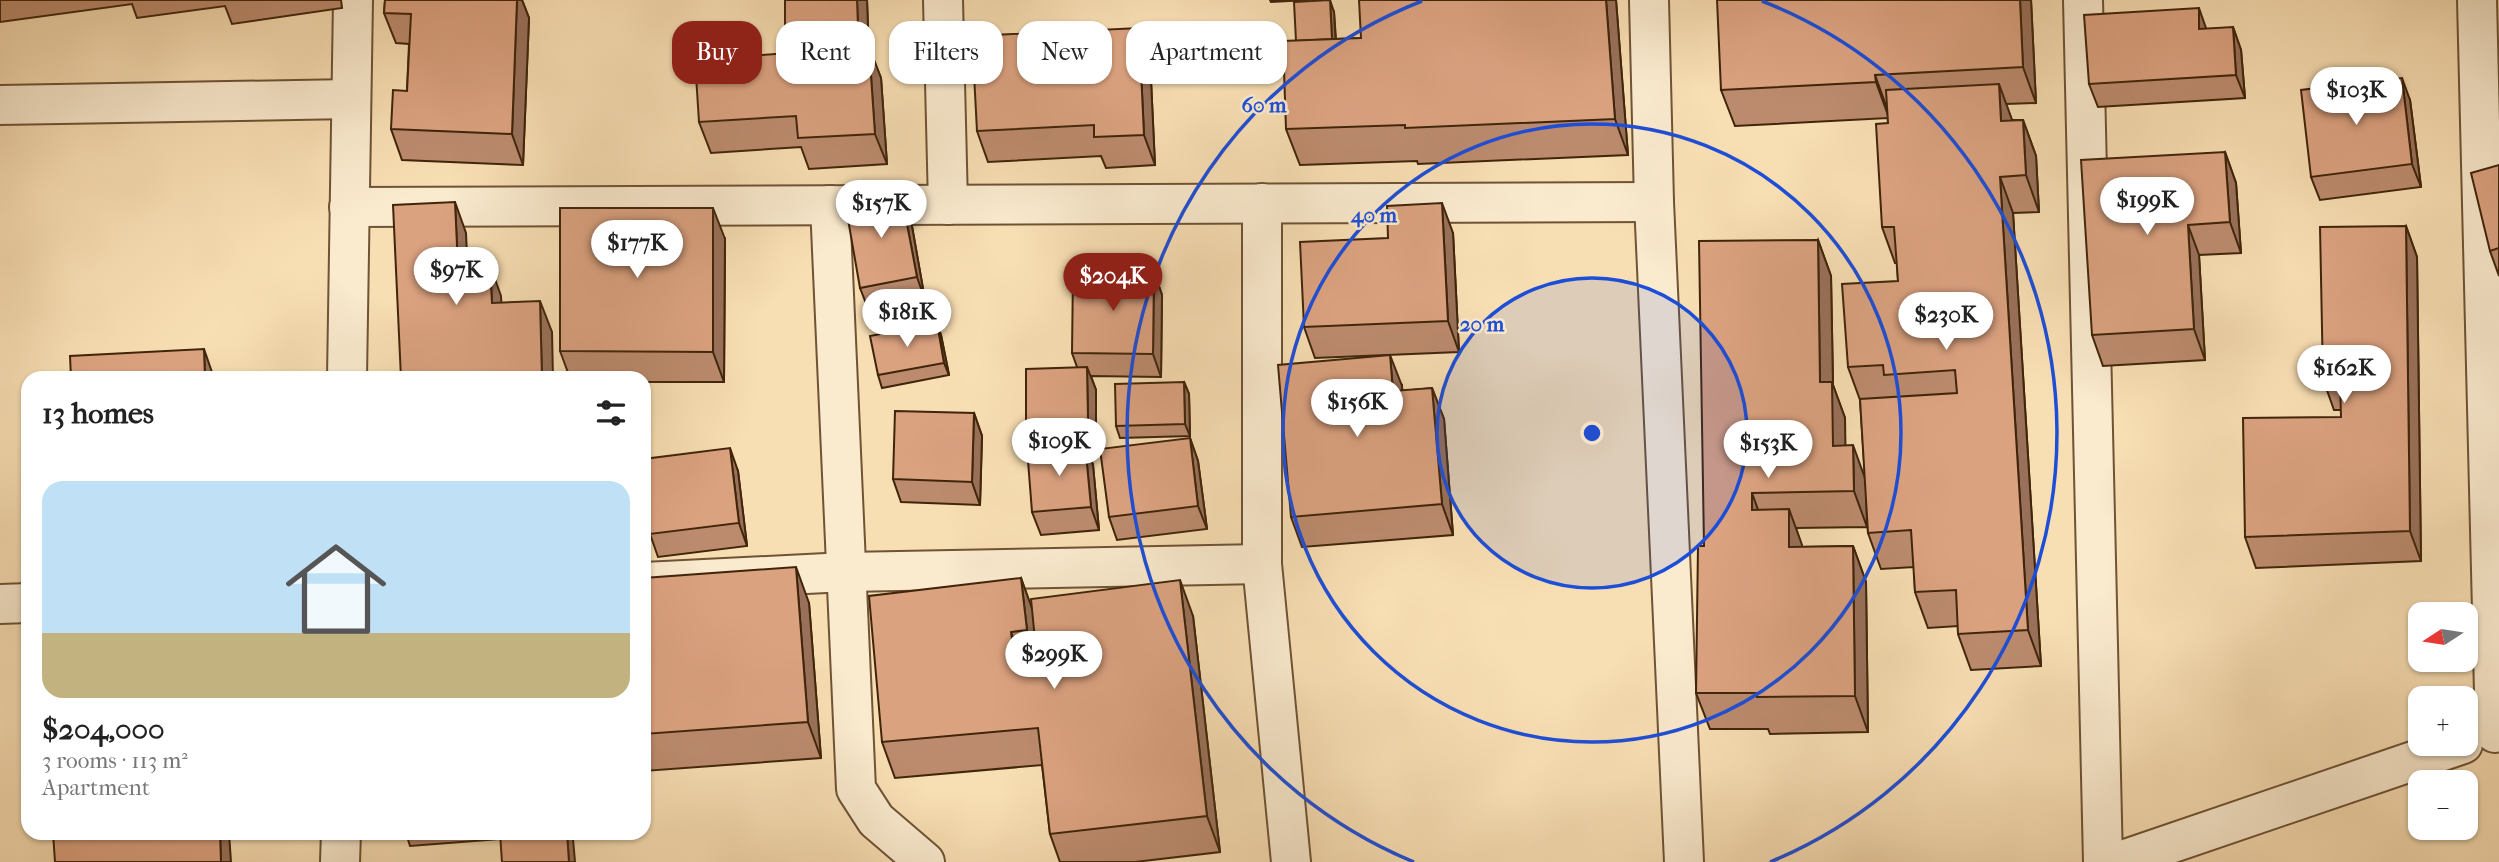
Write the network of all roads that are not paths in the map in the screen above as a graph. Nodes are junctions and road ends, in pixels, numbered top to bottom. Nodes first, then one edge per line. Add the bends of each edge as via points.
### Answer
1 (353, 0) edge
2 (943, 0) edge
3 (1649, 0) edge
4 (2083, 0) edge
5 (2477, 0) edge
6 (351, 99) junction
7 (0, 105) edge
8 (1654, 202) junction
9 (1262, 203) junction
10 (830, 205) junction
11 (948, 205) junction
12 (349, 207) junction
13 (347, 371) edge
14 (1262, 564) junction
15 (846, 572) junction
16 (651, 582) edge
17 (21, 603) edge
18 (0, 604) edge
19 (2481, 738) edge
20 (341, 840) edge
21 (340, 862) edge
22 (925, 862) edge
23 (1291, 862) edge
24 (1684, 862) edge
25 (2103, 862) edge
26 (2117, 862) edge

1 - 6 street
2 - 11 street
3 - 8 street
4 - 25 street
5 - 19 street
6 - 7 street
6 - 12 street
8 - 9 street
8 - 24 street
9 - 11 street
9 - 14 street
10 - 11 street
10 - 12 street
10 - 15 street
12 - 13 street
14 - 15 street
14 - 23 street
15 - 16 street
15 - 22 street via 856,789 876,820
17 - 18 street
19 - 26 street
20 - 21 street

